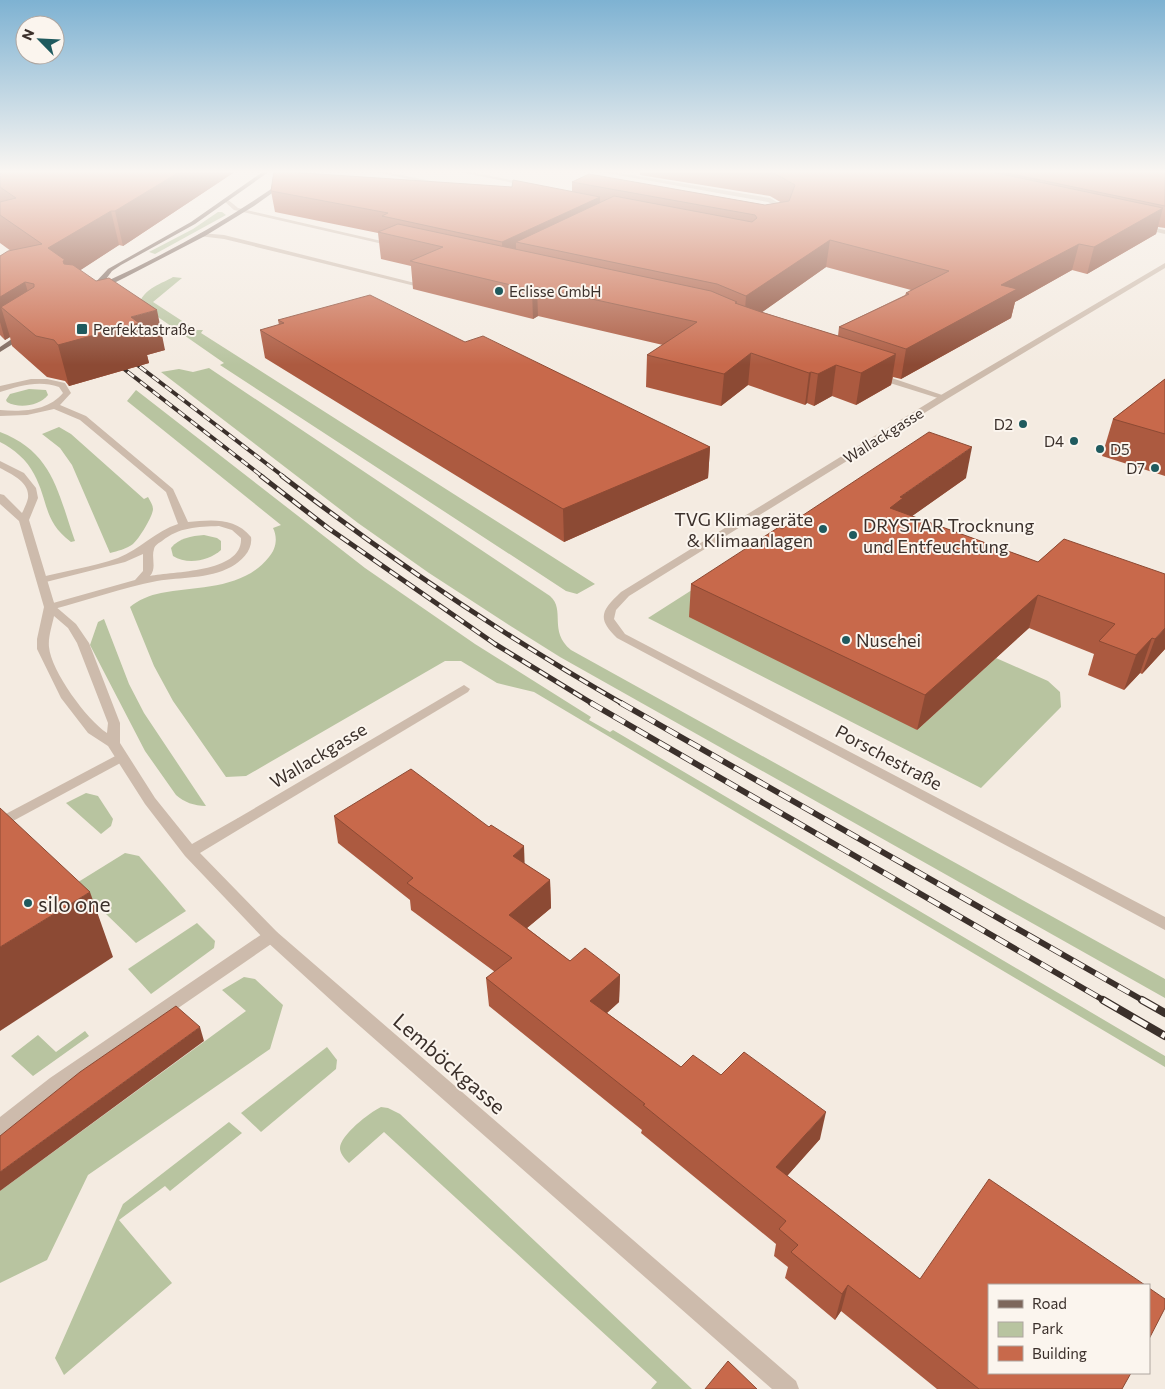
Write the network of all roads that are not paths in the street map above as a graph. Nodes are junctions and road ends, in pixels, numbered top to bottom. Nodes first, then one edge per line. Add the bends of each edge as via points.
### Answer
1 (168, 236) edge
2 (200, 236) edge
3 (210, 236) edge
4 (358, 236) edge
5 (409, 247) edge
6 (1165, 265) edge
7 (415, 284) dead end
8 (31, 330) edge
9 (0, 350) edge
10 (870, 373) edge
11 (0, 389) edge
12 (944, 397) junction
13 (54, 405) junction
14 (0, 413) edge
15 (0, 464) edge
16 (0, 497) edge
17 (24, 520) junction
18 (184, 525) junction
19 (150, 546) junction
20 (42, 580) junction
21 (138, 583) junction
22 (50, 607) junction
23 (608, 614) joint
24 (464, 689) dead end
25 (113, 743) junction
26 (121, 757) junction
27 (0, 823) edge
28 (190, 852) junction
29 (1165, 924) edge
30 (271, 936) junction
31 (0, 1128) edge
32 (788, 1389) edge

1 - 2 main road via 110,270 93,290 138,270
3 - 7 street
4 - 5 street
6 - 12 street, Wallackgasse
8 - 9 main road
10 - 12 street
11 - 13 street via 30,382 56,383 62,385 67,393
12 - 23 street, Wallackgasse via 625,594
13 - 14 street via 27,413
13 - 18 street via 83,418 170,491
15 - 17 street via 21,475 31,488 33,498
16 - 17 street
17 - 20 street, Lemböckgasse
18 - 19 street via 162,534
18 - 21 street via 211,522 230,525 246,537 246,546 236,558 217,568
19 - 20 street via 121,560
19 - 21 street via 148,572
20 - 22 street, Lemböckgasse
21 - 22 street
22 - 25 street, Lemböckgasse via 72,626 83,643 114,723
22 - 25 street, Lemböckgasse via 43,639 49,664 78,713 93,730
23 - 29 street, Porschestraße via 607,621 621,636
24 - 28 street, Wallackgasse
25 - 26 street, Lemböckgasse
26 - 27 street
26 - 28 street, Lemböckgasse
28 - 30 street, Lemböckgasse
30 - 31 street via 56,1083
30 - 32 street, Lemböckgasse

